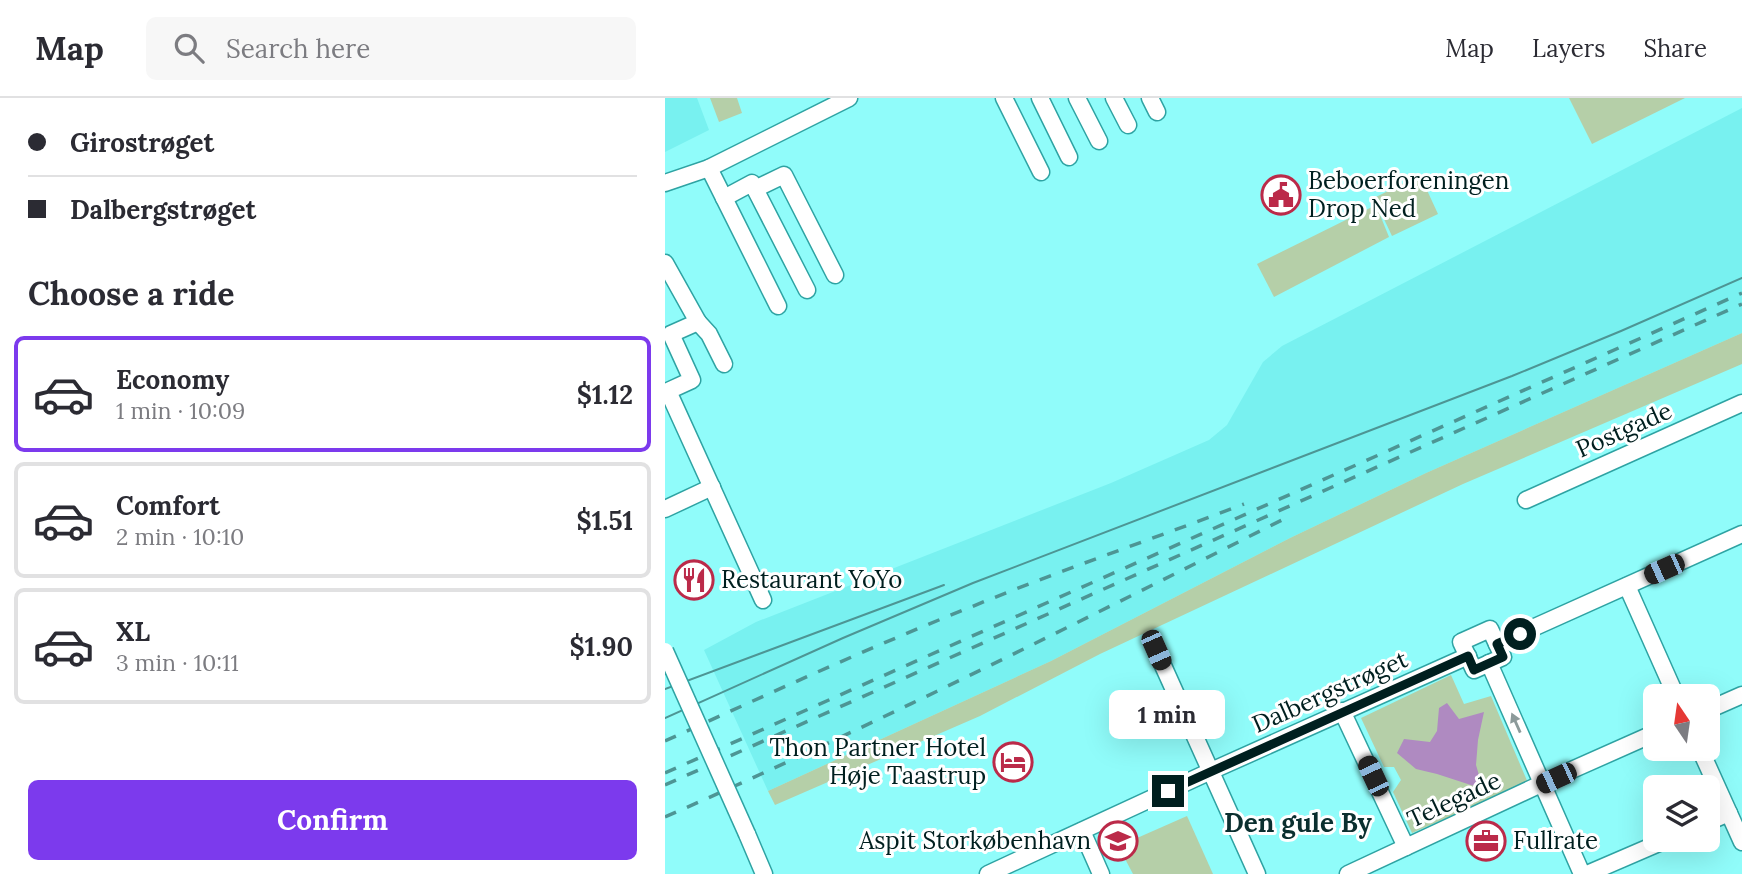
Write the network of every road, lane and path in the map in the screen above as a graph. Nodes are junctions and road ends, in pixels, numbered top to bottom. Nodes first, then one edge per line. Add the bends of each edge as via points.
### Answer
1 (849, 98) edge
2 (1004, 98) edge
3 (1040, 98) edge
4 (1077, 98) edge
5 (1114, 98) edge
6 (1128, 125) dead end
7 (1099, 141) dead end
8 (1069, 157) dead end
9 (709, 168) junction
10 (1041, 172) dead end
11 (665, 183) edge
12 (755, 189) junction
13 (665, 191) edge
14 (723, 198) junction
15 (665, 263) edge
16 (835, 275) dead end
17 (807, 290) dead end
18 (778, 306) dead end
19 (698, 322) junction
20 (668, 336) edge
21 (724, 364) dead end
22 (1742, 403) edge
23 (712, 487) junction
24 (1525, 500) dead end
25 (665, 509) edge
26 (1742, 534) edge
27 (1627, 586) junction
28 (763, 600) dead end
29 (1497, 644) junction
30 (1156, 650) dead end
31 (665, 651) edge
32 (1468, 656) junction
33 (1489, 663) junction
34 (1672, 684) edge
35 (1742, 695) edge
36 (1720, 705) edge
37 (1342, 711) junction
38 (1643, 738) edge
39 (1706, 761) edge
40 (1211, 771) junction
41 (1542, 784) junction
42 (1734, 818) edge
43 (1081, 831) junction
44 (1742, 842) edge
45 (1406, 847) junction
46 (1643, 850) edge
47 (764, 874) edge
48 (988, 874) edge
49 (1101, 874) edge
50 (1257, 874) edge
51 (1347, 874) edge
52 (1585, 874) edge

1 - 9 street
2 - 10 street
3 - 8 street
4 - 7 street
5 - 6 street
9 - 11 street
9 - 13 street
9 - 14 street
12 - 14 street via 752,183
12 - 16 street via 784,175
12 - 17 street
14 - 18 street
15 - 19 street
19 - 20 street
19 - 21 street
20 - 23 street via 692,380 668,391
22 - 24 street, Postgade
23 - 25 street
23 - 28 street
26 - 27 street
27 - 29 street
27 - 34 street
29 - 32 street via 1490,629 1461,642
29 - 33 street via 1503,657
30 - 40 street
31 - 47 street, bridge
32 - 33 street via 1474,670
32 - 37 street, Dalbergstrøget
41 -> 33 street
35 - 36 street
37 - 40 street, Dalbergstrøget
37 - 45 street
38 - 41 street, Telegade
39 - 42 street
40 - 43 street, Dalbergstrøget
40 - 50 street
41 - 45 street, Telegade
41 - 52 street
42 - 44 street
43 - 48 street, Dalbergstrøget
43 - 49 street
45 - 51 street, Telegade
46 - 52 street

